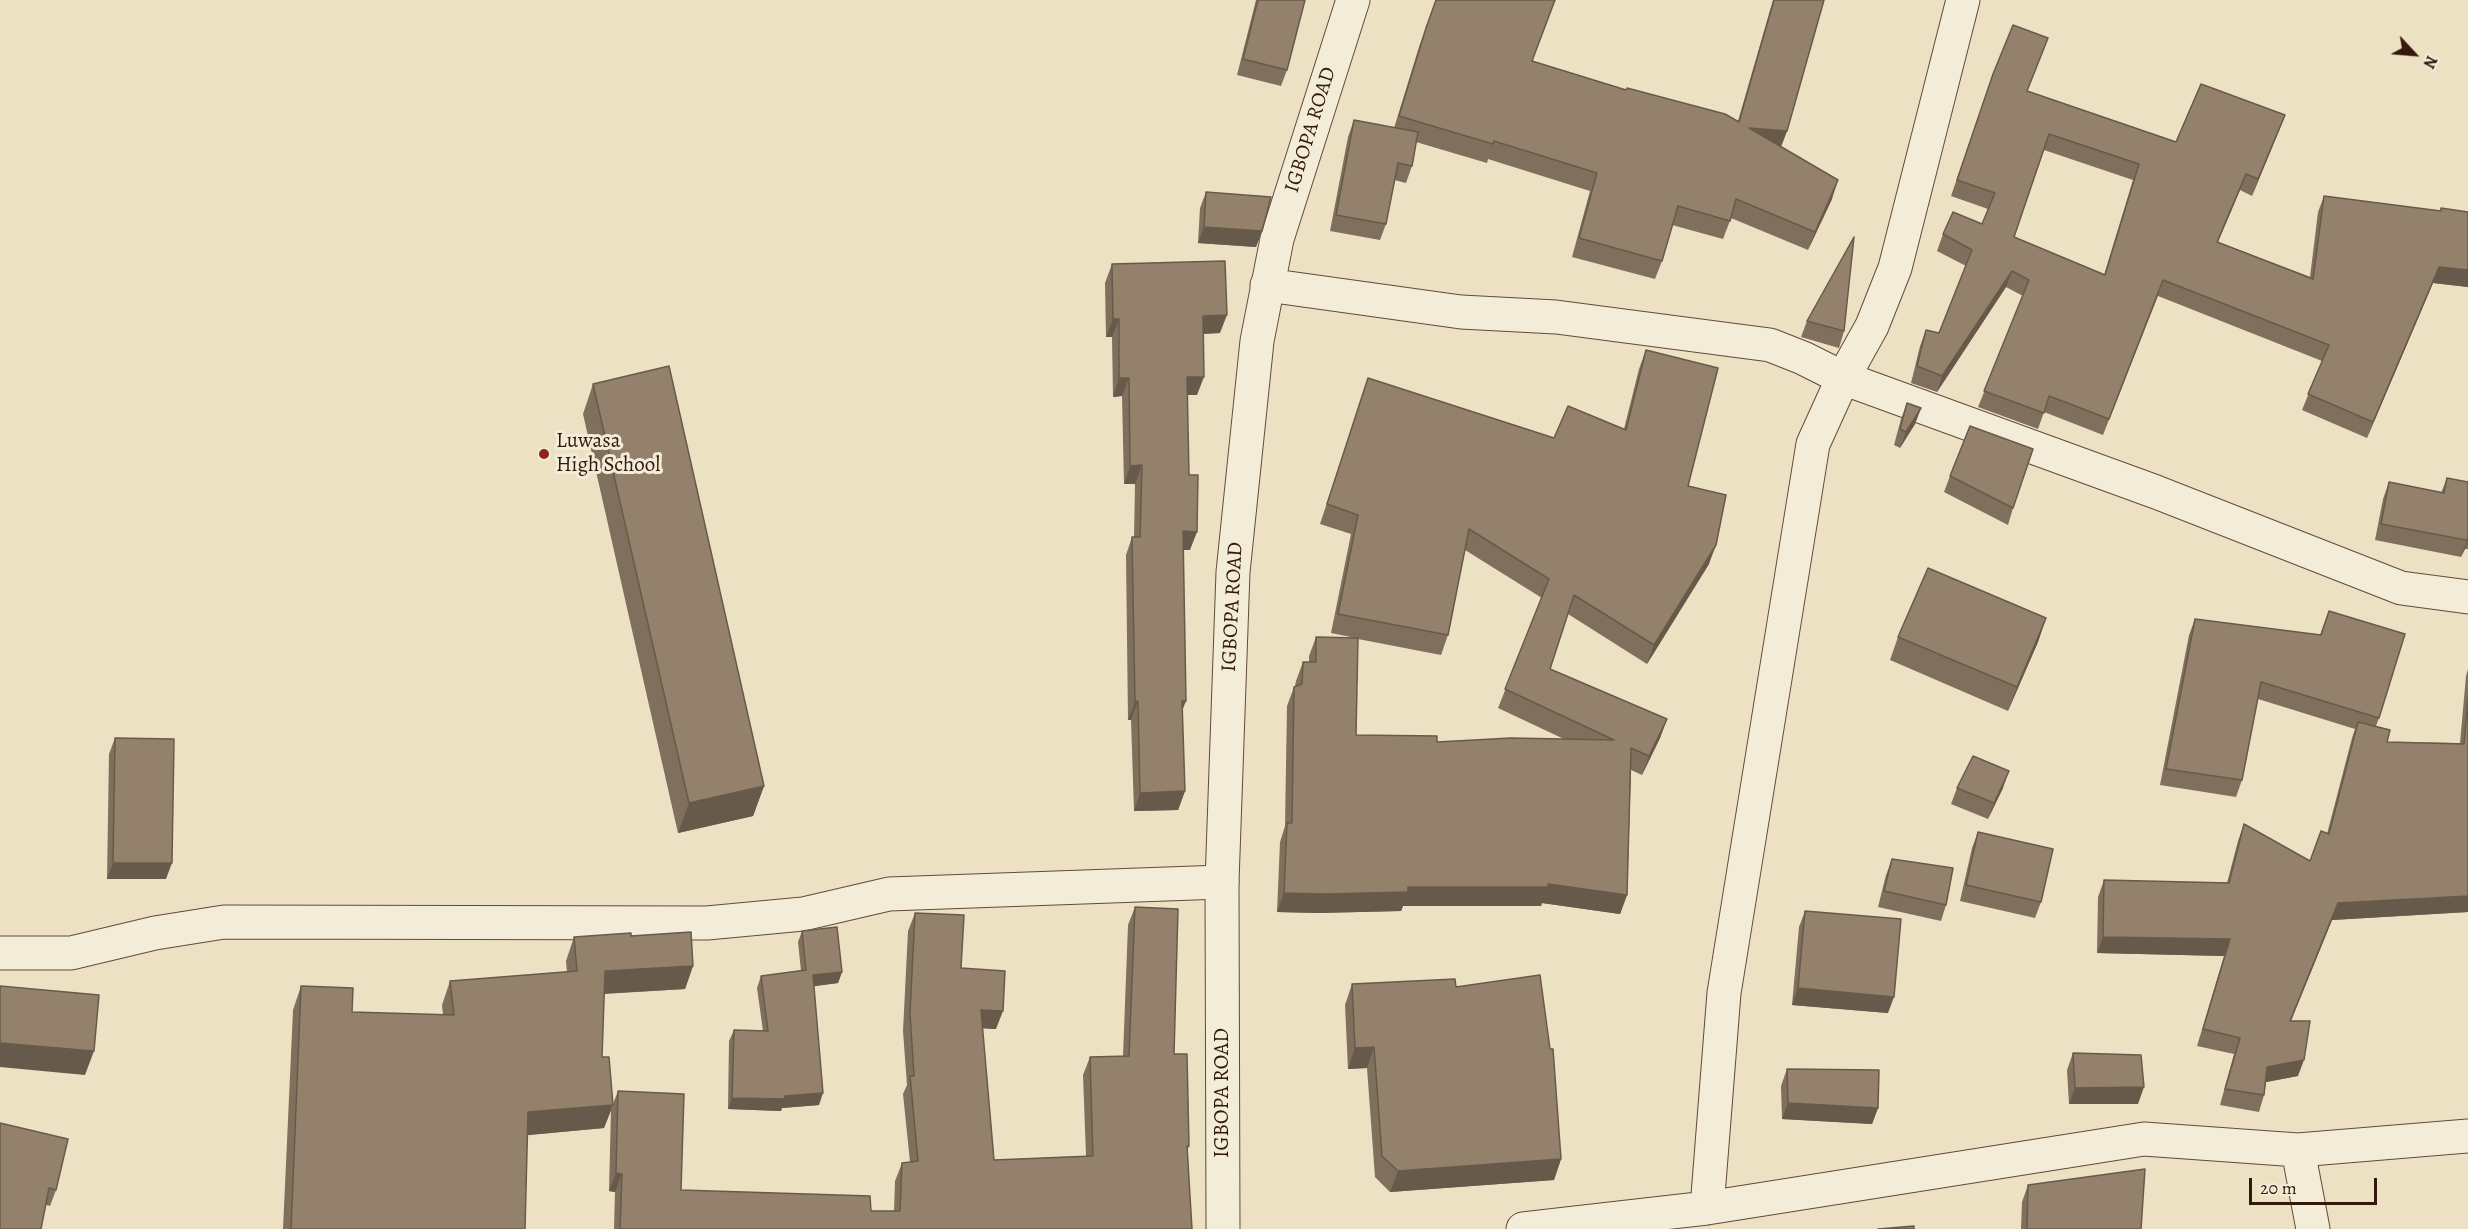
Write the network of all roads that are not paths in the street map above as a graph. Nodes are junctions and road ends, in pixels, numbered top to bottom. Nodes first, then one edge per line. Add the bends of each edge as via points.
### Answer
1 (1353, 0) edge
2 (1963, 0) edge
3 (1267, 285) junction
4 (1843, 378) junction
5 (2468, 597) edge
6 (1222, 882) junction
7 (0, 953) edge
8 (2468, 1136) edge
9 (2298, 1150) junction
10 (1707, 1208) junction
11 (1223, 1229) edge
12 (1523, 1229) edge
13 (2313, 1229) edge

1 - 3 street, IGBOPA ROAD via 1277,239
2 - 4 street via 1895,268 1872,326
3 - 4 street via 1461,312 1556,317 1770,345
3 - 6 street, IGBOPA ROAD via 1257,341 1233,572
4 - 5 street via 2156,492 2401,588
4 - 10 street via 1813,444 1765,730 1724,993
6 - 7 street via 889,894 803,914 707,923 224,922 71,953
6 - 11 street, IGBOPA ROAD
8 - 9 street
9 - 10 street via 2144,1138
9 - 13 street
10 - 12 street

